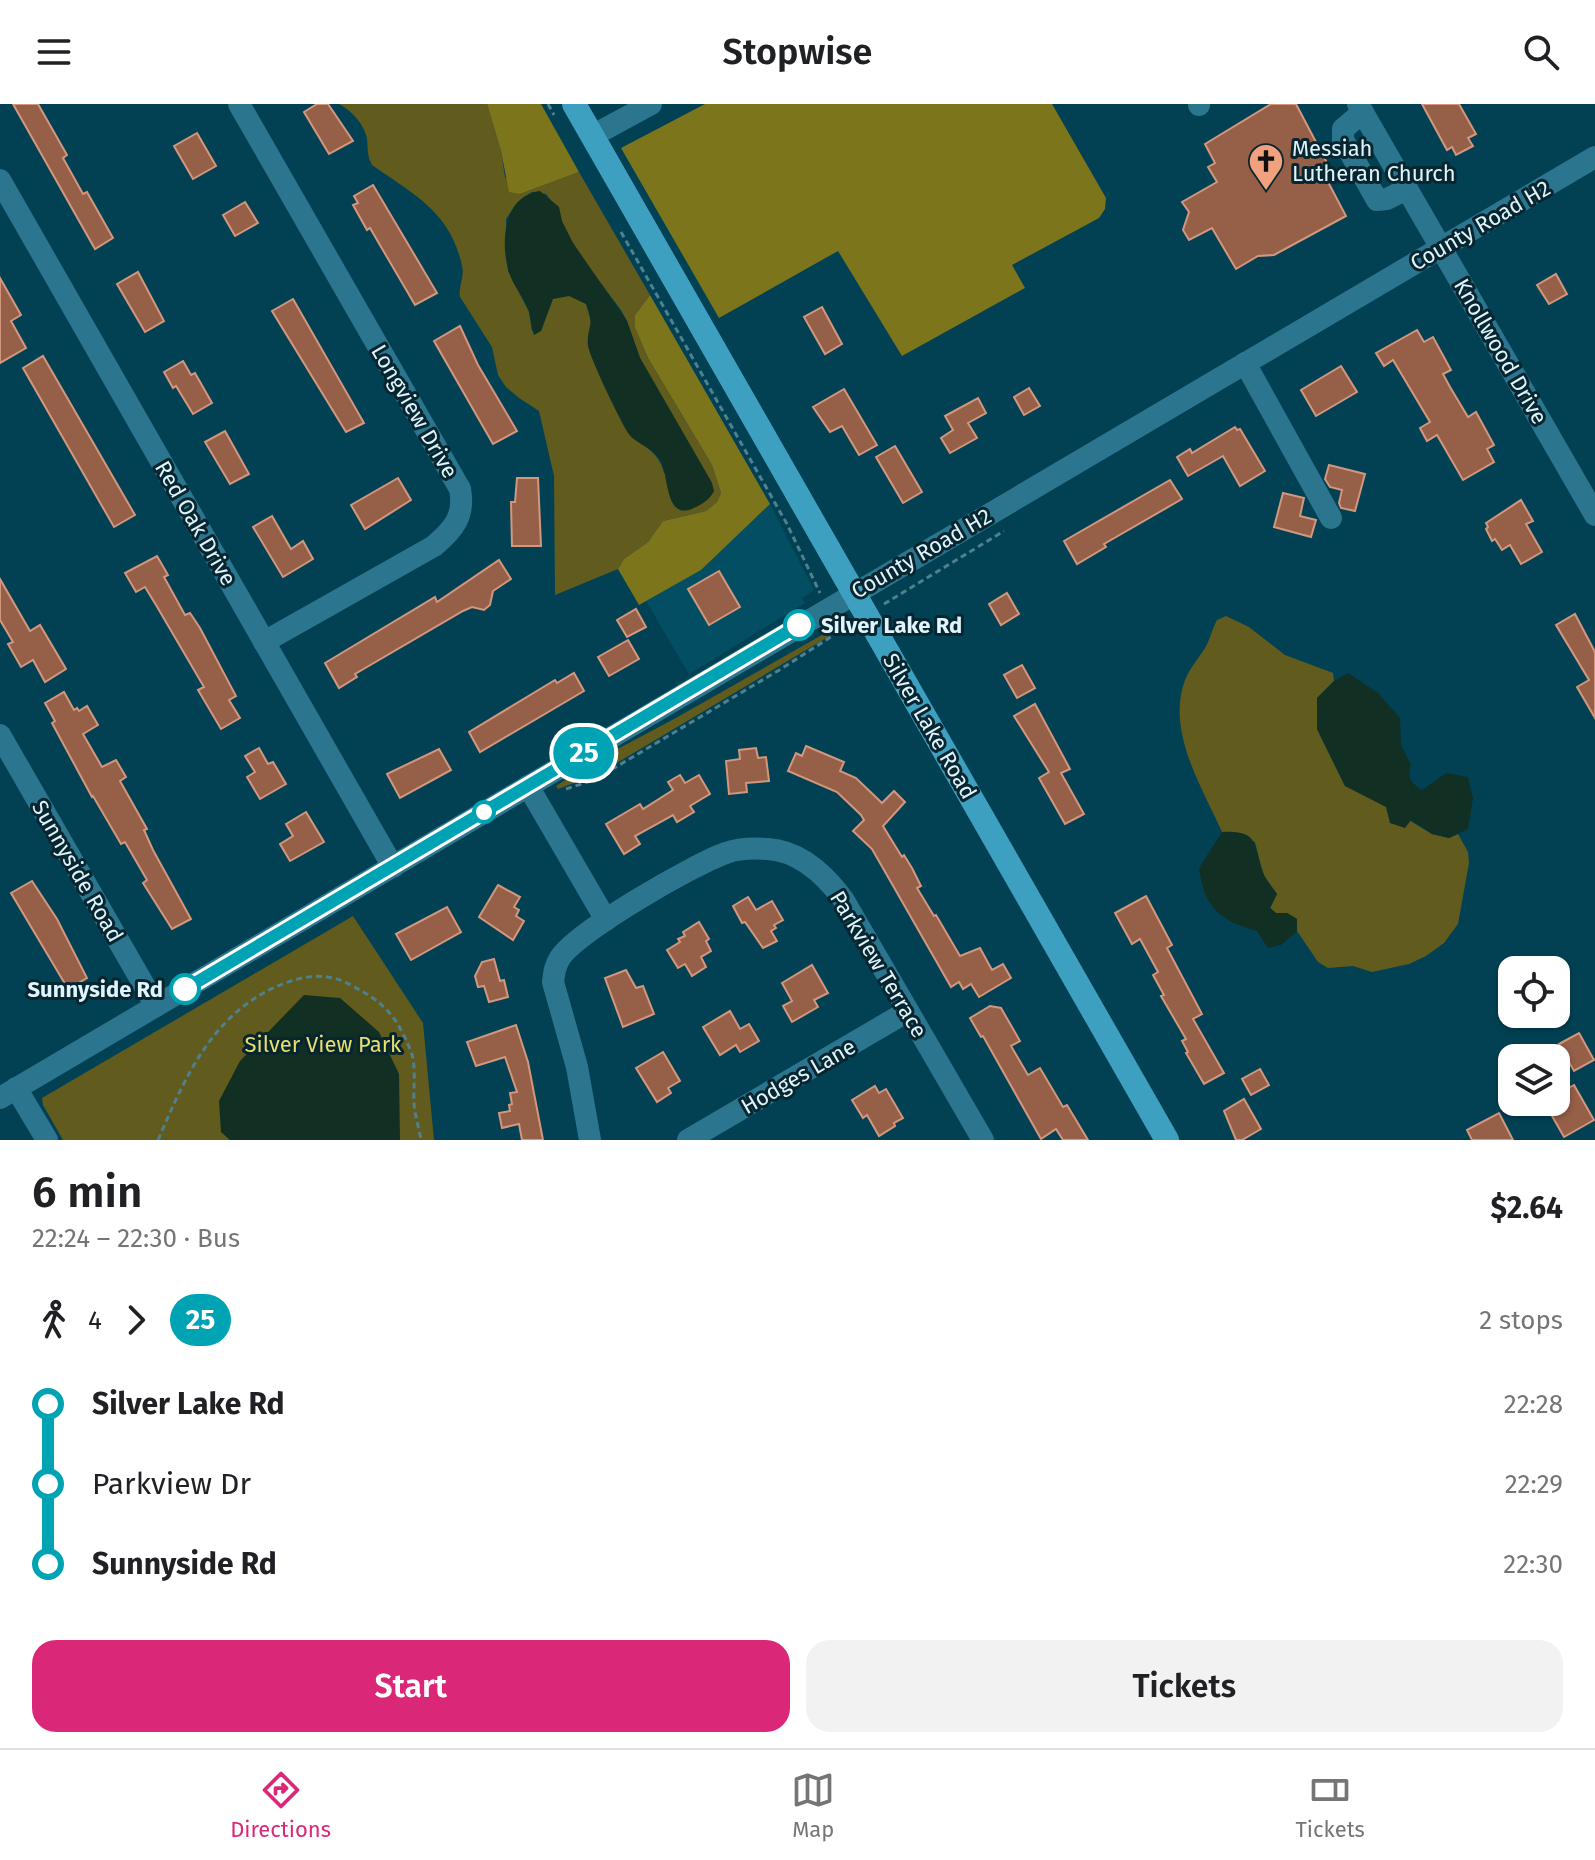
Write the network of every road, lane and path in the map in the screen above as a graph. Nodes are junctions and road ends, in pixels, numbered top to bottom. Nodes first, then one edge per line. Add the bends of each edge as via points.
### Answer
1 (239, 104) edge
2 (548, 104) edge
3 (651, 104) edge
4 (1361, 108) edge
5 (565, 111) edge
6 (592, 136) junction
7 (1595, 157) edge
8 (0, 180) edge
9 (1407, 189) junction
10 (618, 226) dead end
11 (1441, 248) junction
12 (1245, 363) junction
13 (1595, 515) edge
14 (1331, 518) dead end
15 (1016, 524) dead end
16 (854, 593) junction
17 (829, 607) junction
18 (866, 615) junction
19 (264, 642) junction
20 (2, 745) edge
21 (528, 786) junction
22 (393, 867) junction
23 (606, 920) junction
24 (156, 1006) junction
25 (908, 1011) junction
26 (8, 1093) edge
27 (47, 1140) edge
28 (158, 1140) edge
29 (421, 1140) edge
30 (590, 1140) edge
31 (688, 1140) edge
32 (983, 1140) edge
33 (1167, 1140) edge

1 - 19 street, Longview Drive via 460,489 462,502 455,527 434,546
2 - 5 path
3 - 6 street
4 - 9 street, Knollwood Drive
4 - 9 street via 1343,129 1343,140 1377,200
5 - 6 main road, Silver Lake Road
6 - 16 main road, Silver Lake Road
7 - 11 street, County Road H2
8 - 19 street, Red Oak Drive
9 - 11 street, Knollwood Drive
10 - 17 path
11 - 12 street, County Road H2
11 - 13 street, Knollwood Drive
12 - 14 street
12 - 16 street, County Road H2
15 - 18 path
16 - 17 street, County Road H2
16 - 18 main road, Silver Lake Road
17 - 18 path via 843,629
17 - 21 street, County Road H2
18 - 33 main road, Silver Lake Road
19 - 22 street, Red Oak Drive
20 - 24 street, Sunnyside Road
21 - 22 street, County Road H2
21 - 23 street
22 - 24 street, County Road H2
23 - 25 street, Parkview Terrace via 705,862 746,848 773,849 796,857 827,879
23 - 30 street, Parkview Terrace via 578,939 554,970
24 - 26 street, County Road H2
25 - 31 street, Hodges Lane
25 - 32 street, Parkview Terrace
26 - 27 street
28 - 29 path via 181,1086 218,1028 262,993 303,976 337,978 378,999 397,1022 412,1053

